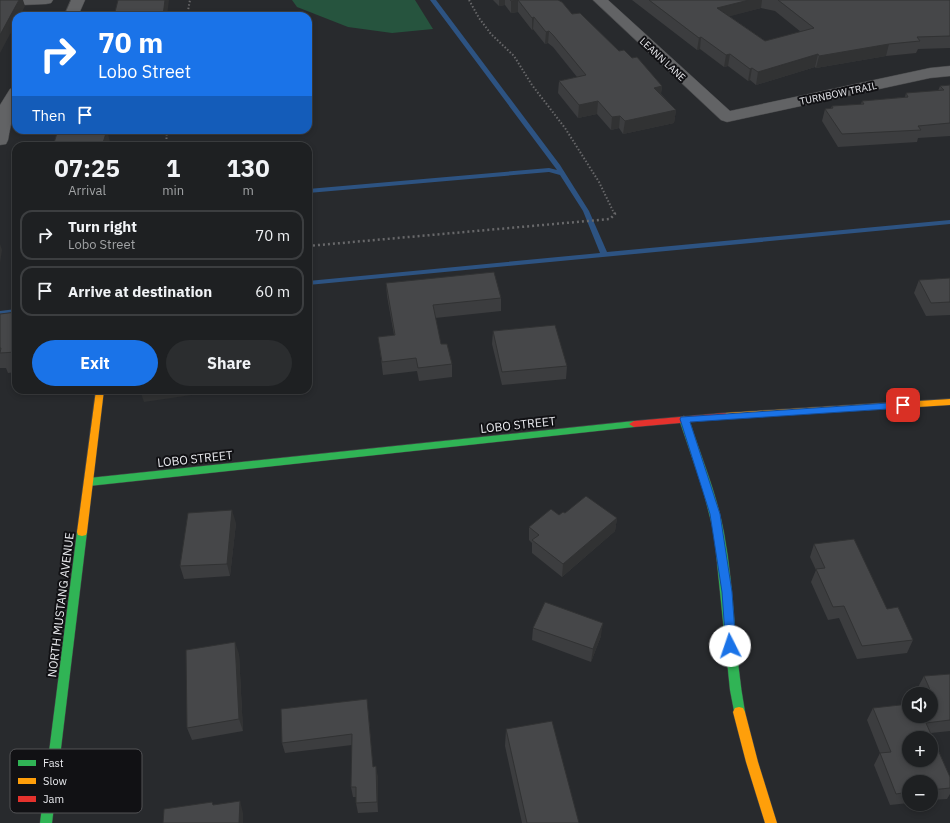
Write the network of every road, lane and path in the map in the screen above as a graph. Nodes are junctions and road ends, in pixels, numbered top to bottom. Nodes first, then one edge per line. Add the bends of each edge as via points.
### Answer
1 (46, 0) edge
2 (78, 0) edge
3 (190, 0) edge
4 (469, 0) edge
5 (600, 0) edge
6 (0, 2) edge
7 (73, 12) edge
8 (188, 12) edge
9 (950, 72) edge
10 (12, 99) edge
11 (727, 117) joint
12 (0, 140) edge
13 (312, 246) edge
14 (100, 394) edge
15 (950, 402) edge
16 (684, 419) junction
17 (89, 482) junction
18 (55, 749) edge
19 (47, 813) edge
20 (46, 823) edge
21 (771, 823) edge

1 - 6 street
2 - 7 street
3 - 8 path
4 - 13 path via 487,29 514,56 532,85 565,128 615,214 610,219
5 - 11 street, LEANN LANE
9 - 11 street, TURNBOW TRAIL via 930,73
10 - 12 street via 5,110
14 - 17 street, NORTH MUSTANG AVENUE
15 - 16 street, LOBO STREET
16 - 17 street, LOBO STREET
16 - 21 street via 715,514 727,592 731,660 738,703 759,788
17 - 18 street, NORTH MUSTANG AVENUE
19 - 20 street, NORTH MUSTANG AVENUE

